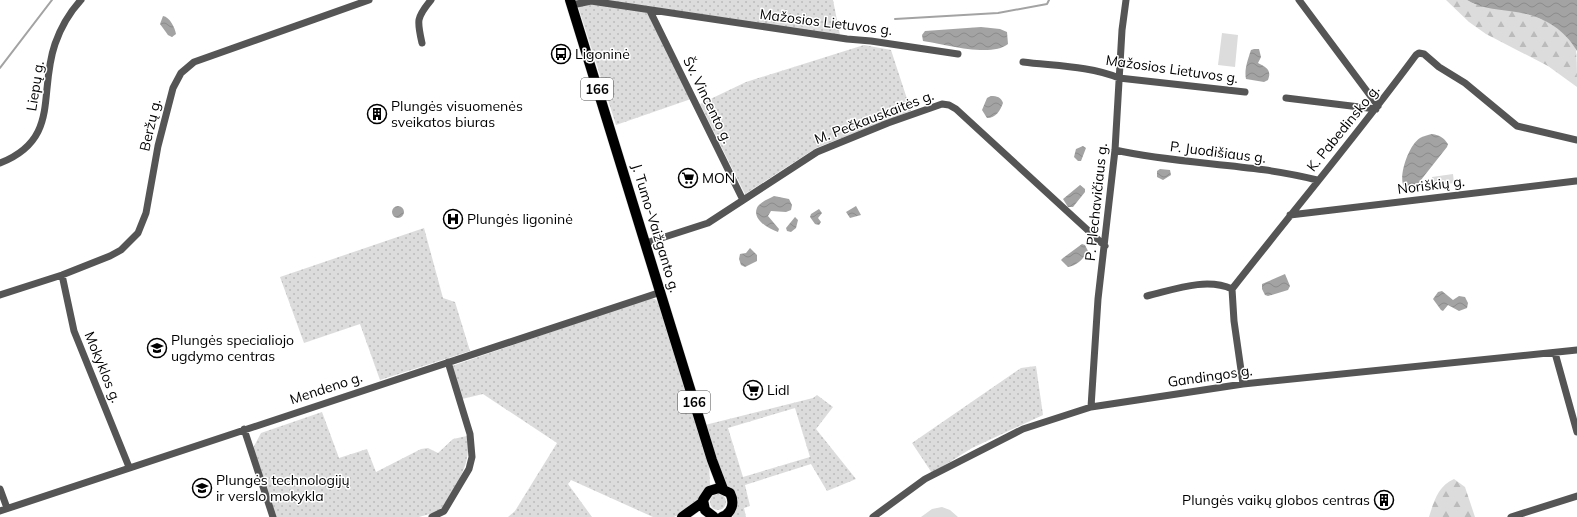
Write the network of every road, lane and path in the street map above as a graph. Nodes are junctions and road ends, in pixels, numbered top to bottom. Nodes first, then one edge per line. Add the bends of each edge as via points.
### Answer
1 (81, 0) edge
2 (369, 0) edge
3 (431, 0) edge
4 (1126, 0) edge
5 (1299, 0) edge
6 (571, 2) edge
7 (650, 11) junction
8 (422, 43) dead end
9 (958, 54) dead end
10 (1024, 62) dead end
11 (1119, 78) junction
12 (1245, 92) dead end
13 (1286, 98) dead end
14 (1377, 108) junction
15 (1577, 140) edge
16 (1116, 150) junction
17 (0, 163) edge
18 (1317, 180) junction
19 (1576, 181) dead end
20 (743, 200) junction
21 (1290, 215) junction
22 (646, 243) junction
23 (1105, 246) junction
24 (62, 275) junction
25 (1232, 289) junction
26 (661, 292) junction
27 (0, 295) edge
28 (1147, 296) dead end
29 (1577, 350) edge
30 (1555, 353) junction
31 (448, 362) junction
32 (1243, 384) junction
33 (1091, 407) junction
34 (244, 429) junction
35 (1577, 432) edge
36 (712, 460) junction
37 (129, 467) junction
38 (723, 488) junction
39 (0, 489) edge
40 (712, 489) junction
41 (1577, 496) edge
42 (4, 509) edge
43 (708, 510) edge
44 (273, 517) edge
45 (432, 517) edge
46 (682, 517) edge
47 (722, 517) edge
48 (873, 517) edge
49 (1511, 517) edge

1 - 17 street, Liepų g. via 65,20 54,45 41,128 32,143 16,157
2 - 24 street, Beržų g. via 194,62 181,73 173,88 158,146 146,213 138,233 121,250
3 - 8 street via 424,8 418,23
4 - 11 street, P. Plechavičiaus g.
5 - 14 street
6 - 7 street, Mažosios Lietuvos g. via 591,1
6 - 22 main road, J. Tumo-Vaižganto g. / 166
7 - 9 street, Mažosios Lietuvos g.
7 - 20 street, Šv. Vincento g.
10 - 11 street, Mažosios Lietuvos g. via 1076,68
11 - 12 street, Mažosios Lietuvos g.
11 - 16 street, P. Plechavičiaus g.
13 - 14 street
14 - 15 street, K. Pabedinsko g. via 1419,53 1465,83 1517,126
14 - 18 street, K. Pabedinsko g.
16 - 18 street, P. Juodišiaus g. via 1189,163 1274,172
16 - 23 street, P. Plechavičiaus g.
18 - 21 street, K. Pabedinsko g.
19 - 21 street, Noriškių g.
20 - 22 street, M. Pečkauskaitės g. via 708,223
20 - 23 street, M. Pečkauskaitės g. via 817,152 942,104 949,105
21 - 25 street, K. Pabedinsko g.
22 - 26 main road, J. Tumo-Vaižganto g. / 166
23 - 33 street, P. Plechavičiaus g. via 1098,299
24 - 27 street, Beržų g.
24 - 37 street, Mokyklos g. via 74,331
25 - 28 street via 1210,284
25 - 32 street
26 - 31 street, Mendeno g.
26 - 36 main road, J. Tumo-Vaižganto g. / 166
29 - 30 street, Gandingos g.
30 - 32 street, Gandingos g.
30 - 35 street
31 - 34 street, Mendeno g.
31 - 45 street via 470,434 472,457 469,469 444,511
32 - 33 street, Gandingos g.
33 - 48 street, Gandingos g. via 1023,429 925,479
34 - 37 street, Mendeno g.
34 - 44 street
36 - 38 main road, J. Tumo-Vaižganto g. / 166
36 - 40 main road, J. Tumo-Vaižganto g. / 166
37 - 42 street, Mendeno g.
38 - 40 main road
38 - 47 main road, 166 via 730,493 733,503 729,512
39 - 42 street
40 - 43 main road via 705,495
41 - 49 street
43 - 46 main road

